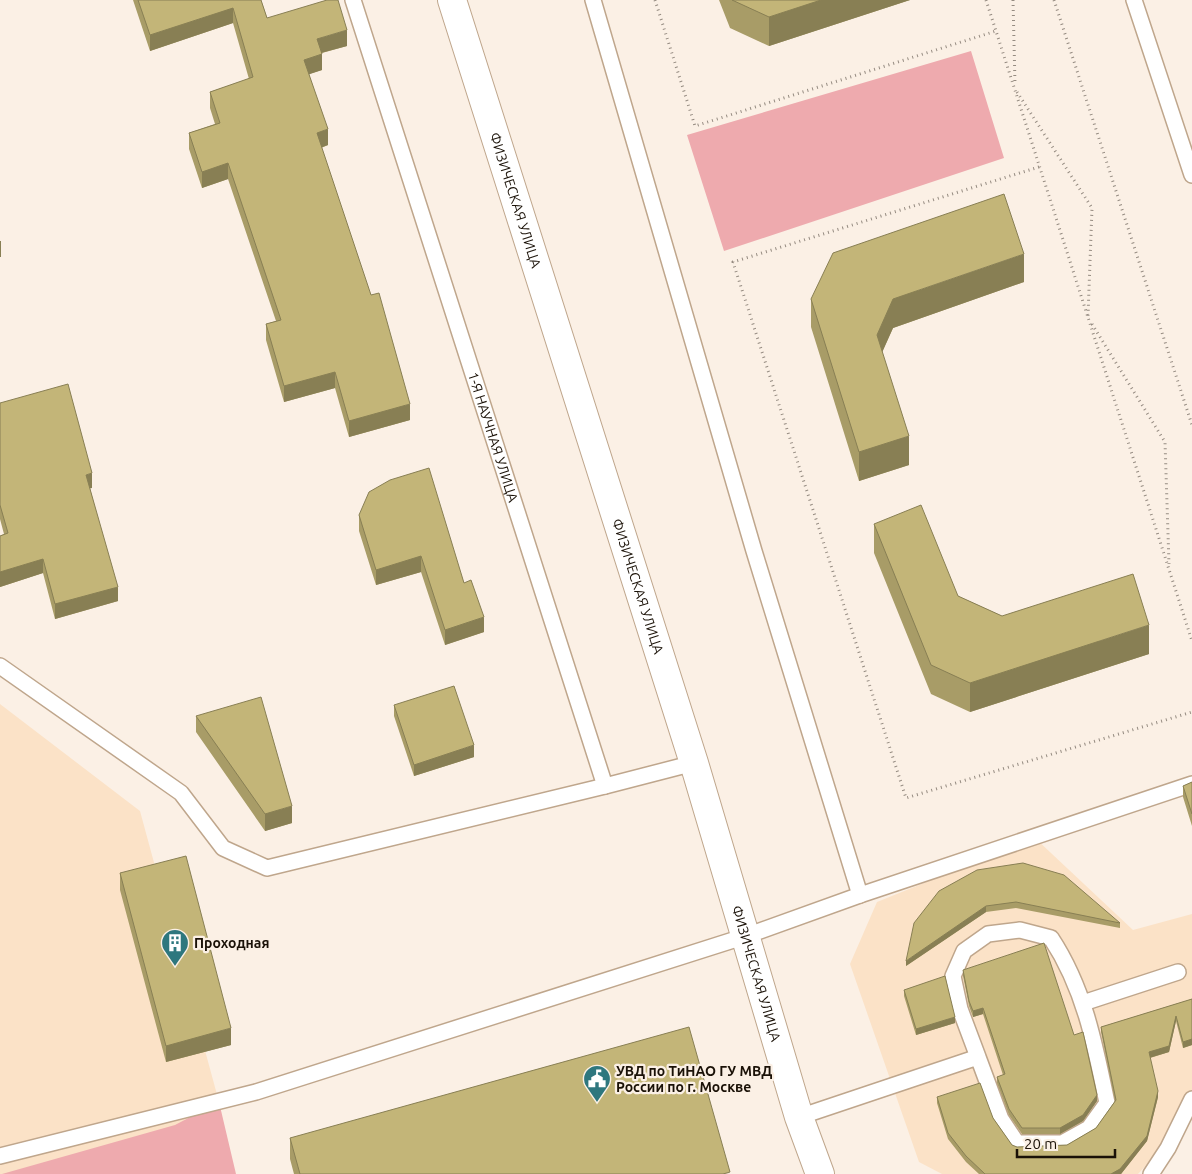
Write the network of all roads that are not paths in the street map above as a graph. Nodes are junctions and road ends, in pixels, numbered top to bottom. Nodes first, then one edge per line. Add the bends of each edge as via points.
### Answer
1 (353, 0) edge
2 (452, 0) edge
3 (593, 0) edge
4 (1134, 0) edge
5 (1192, 176) edge
6 (0, 666) edge
7 (694, 764) junction
8 (1192, 784) edge
9 (605, 786) junction
10 (860, 895) junction
11 (746, 936) junction
12 (1178, 972) dead end
13 (1083, 1003) junction
14 (978, 1057) junction
15 (1192, 1099) edge
16 (799, 1117) junction
17 (0, 1156) edge
18 (820, 1174) edge
19 (1152, 1174) edge

1 - 9 lane, 1-Я НАУЧНАЯ УЛИЦА
2 - 7 street, ФИЗИЧЕСКАЯ УЛИЦА
3 - 10 lane via 754,551
4 - 5 lane
6 - 9 lane via 181,793 223,848 267,868
7 - 9 lane
7 - 11 street, ФИЗИЧЕСКАЯ УЛИЦА
8 - 10 lane
10 - 11 lane
11 - 16 street, ФИЗИЧЕСКАЯ УЛИЦА
11 - 17 lane via 256,1092
12 - 13 lane
13 - 14 lane via 1066,960 1051,938 1020,930 988,934 964,951 953,976 960,1009
13 - 14 lane via 1107,1103 1089,1128 1062,1143 1017,1143 1001,1119
14 - 16 lane
15 - 19 lane
16 - 18 street, ФИЗИЧЕСКАЯ УЛИЦА

